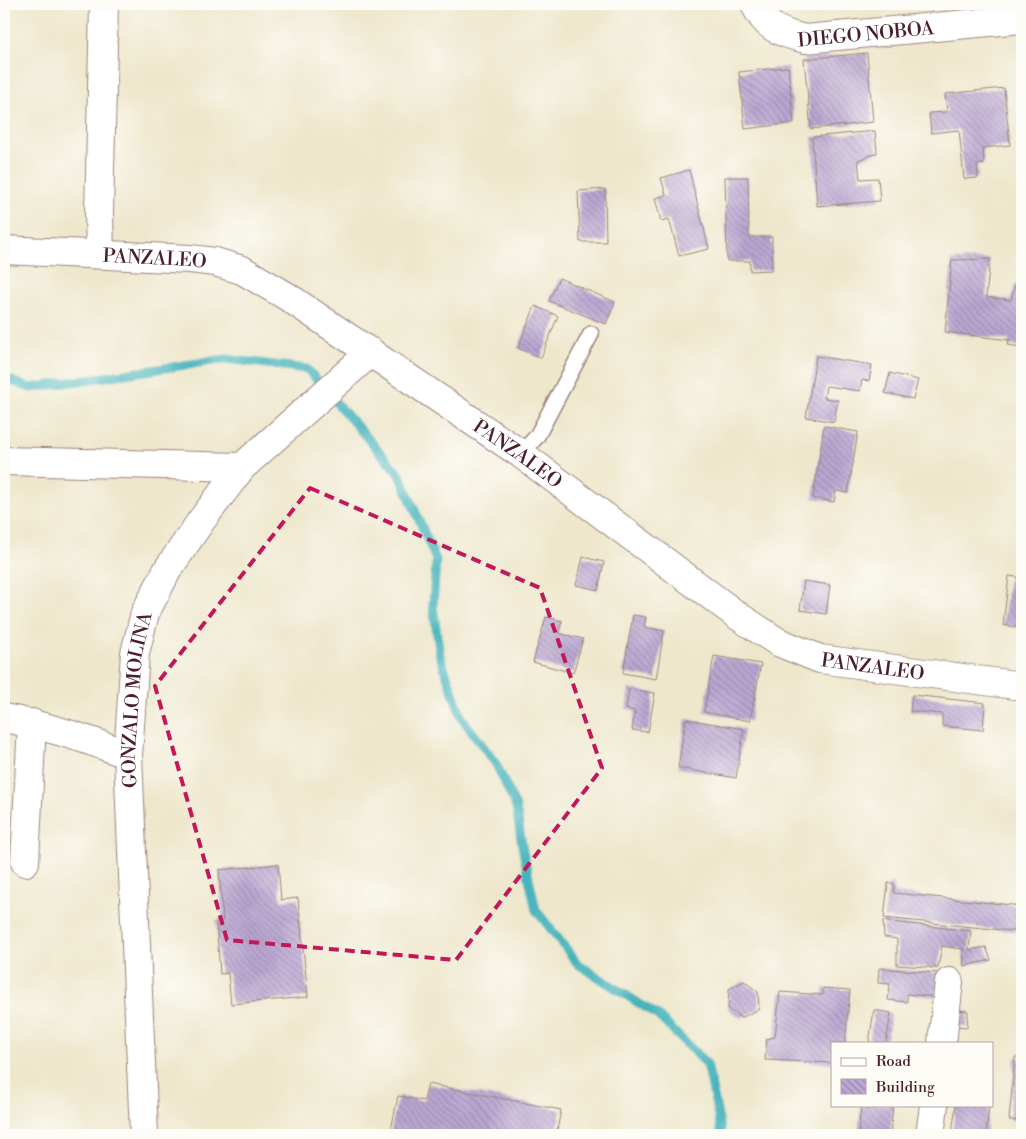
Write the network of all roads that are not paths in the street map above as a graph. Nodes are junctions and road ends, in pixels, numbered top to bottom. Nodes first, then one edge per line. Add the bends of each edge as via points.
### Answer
1 (104, 4) edge
2 (755, 4) edge
3 (1022, 19) edge
4 (4, 250) edge
5 (100, 254) junction
6 (592, 334) dead end
7 (371, 352) junction
8 (521, 454) junction
9 (4, 461) edge
10 (242, 467) junction
11 (1022, 686) edge
12 (4, 718) edge
13 (32, 723) junction
14 (128, 755) junction
15 (26, 862) dead end
16 (949, 982) dead end
17 (942, 1042) edge
18 (934, 1106) edge
19 (144, 1135) edge
20 (930, 1135) edge

1 - 5 street
2 - 3 street, DIEGO NOBOA via 760,17 780,33 805,40
4 - 5 street, PANZALEO
5 - 7 street, PANZALEO via 190,259 242,270
6 - 8 lane via 537,436
7 - 8 street, PANZALEO
7 - 10 street, GONZALO MOLINA
8 - 11 street, PANZALEO via 738,616 778,642 820,659
9 - 10 street
10 - 14 street, GONZALO MOLINA via 168,569 145,613 135,653
12 - 13 street
13 - 14 street via 97,742
13 - 15 street
14 - 19 street, GONZALO MOLINA
16 - 17 street
18 - 20 street

